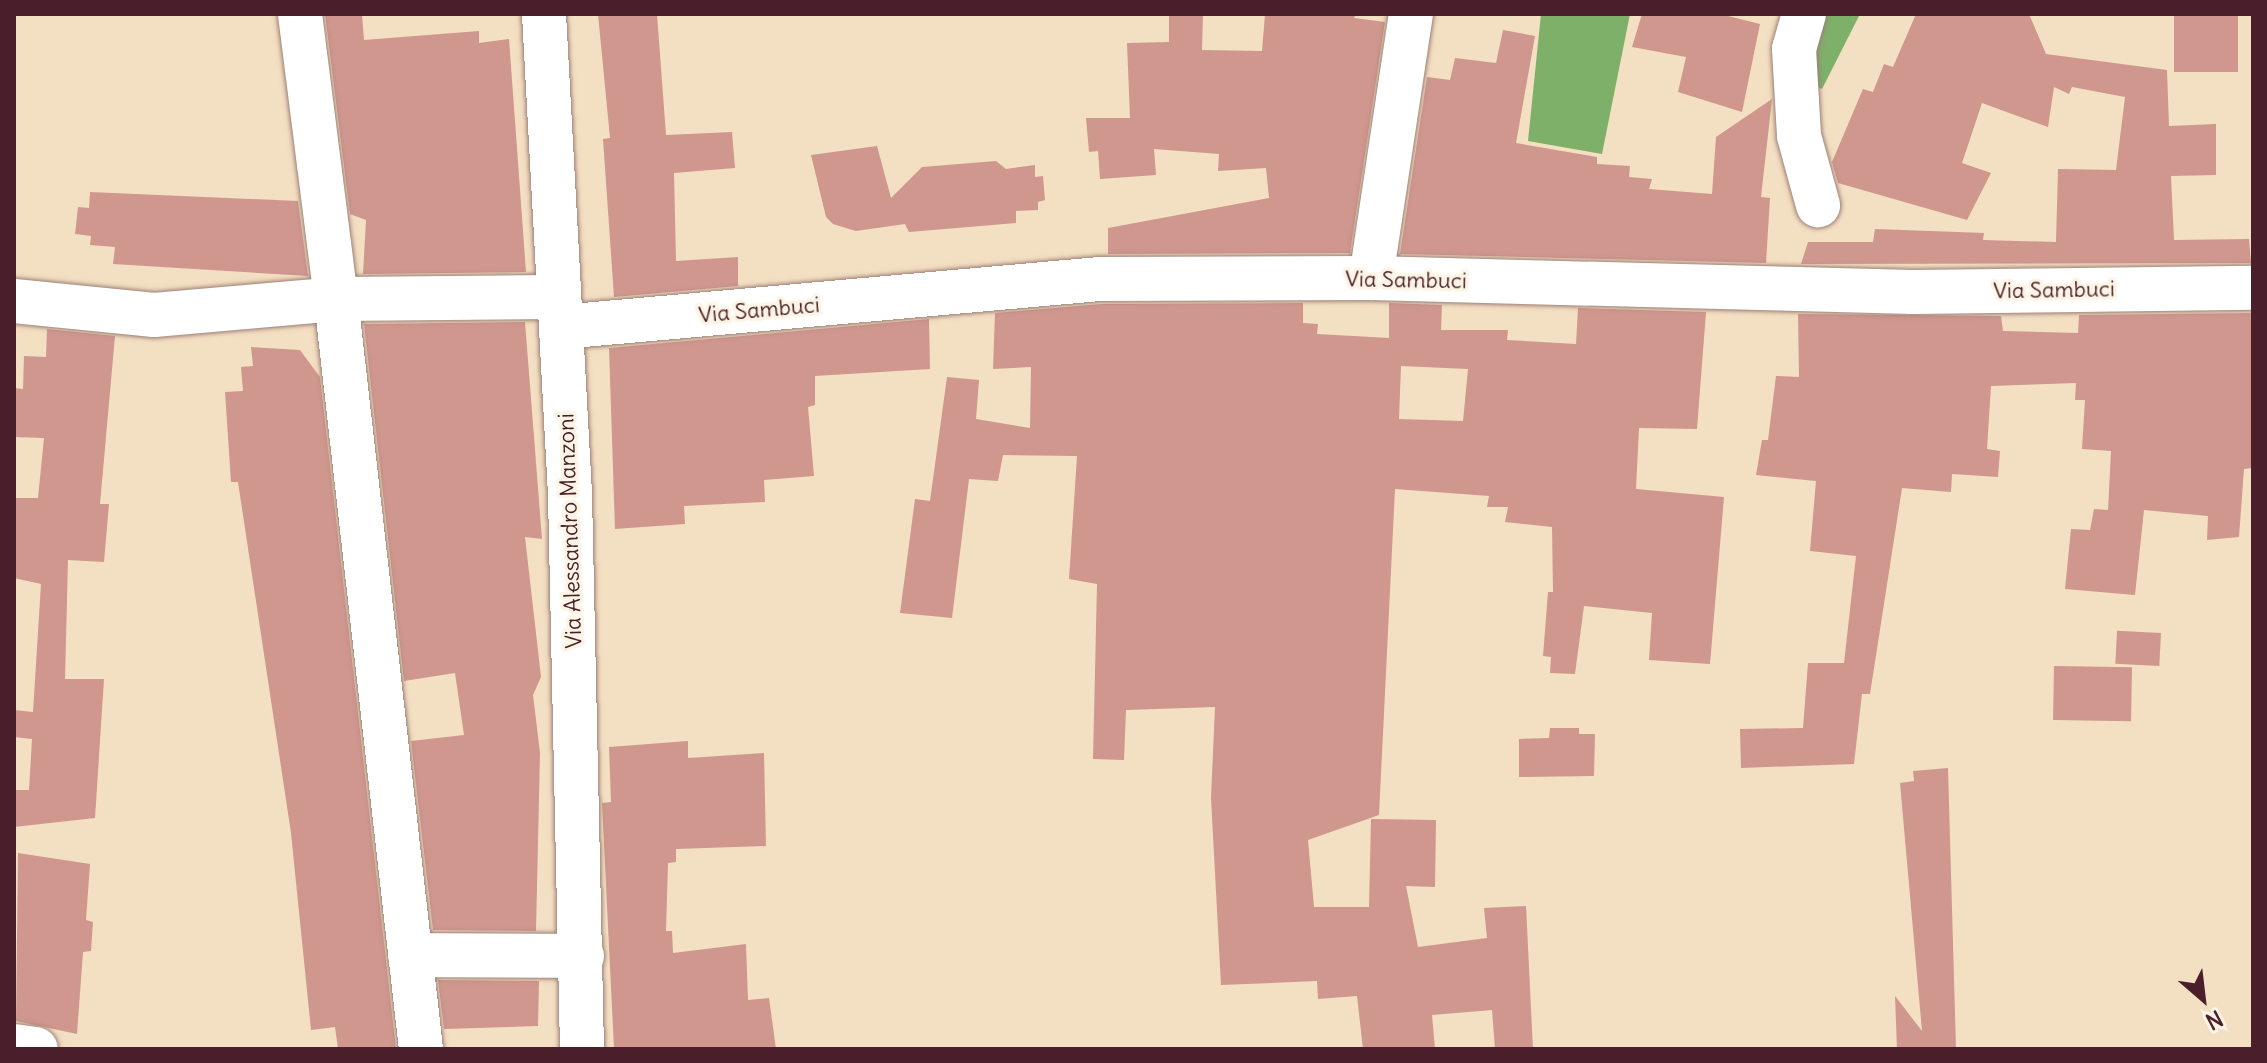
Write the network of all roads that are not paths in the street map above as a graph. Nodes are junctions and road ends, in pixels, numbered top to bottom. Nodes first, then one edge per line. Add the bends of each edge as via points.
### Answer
1 (300, 14) edge
2 (544, 14) edge
3 (1411, 14) edge
4 (1804, 14) edge
5 (1818, 205) dead end
6 (1371, 278) junction
7 (2253, 288) edge
8 (336, 299) junction
9 (14, 301) edge
10 (560, 312) junction
11 (410, 955) junction
12 (582, 956) junction
13 (14, 1046) edge
14 (36, 1049) edge
15 (421, 1049) edge
16 (582, 1049) edge

1 - 8 street
2 - 10 street, Via Alessandro Manzoni
3 - 6 street
4 - 5 street via 1794,49 1799,136
6 - 7 street, Via Sambuci via 1913,292
6 - 10 street, Via Sambuci via 1100,279
8 - 9 street, Via Sambuci via 154,315
8 - 10 street, Via Sambuci
8 - 11 street
10 - 12 street, Via Alessandro Manzoni
11 - 12 street
11 - 15 street
12 - 16 street, Via Alessandro Manzoni
13 - 14 street

